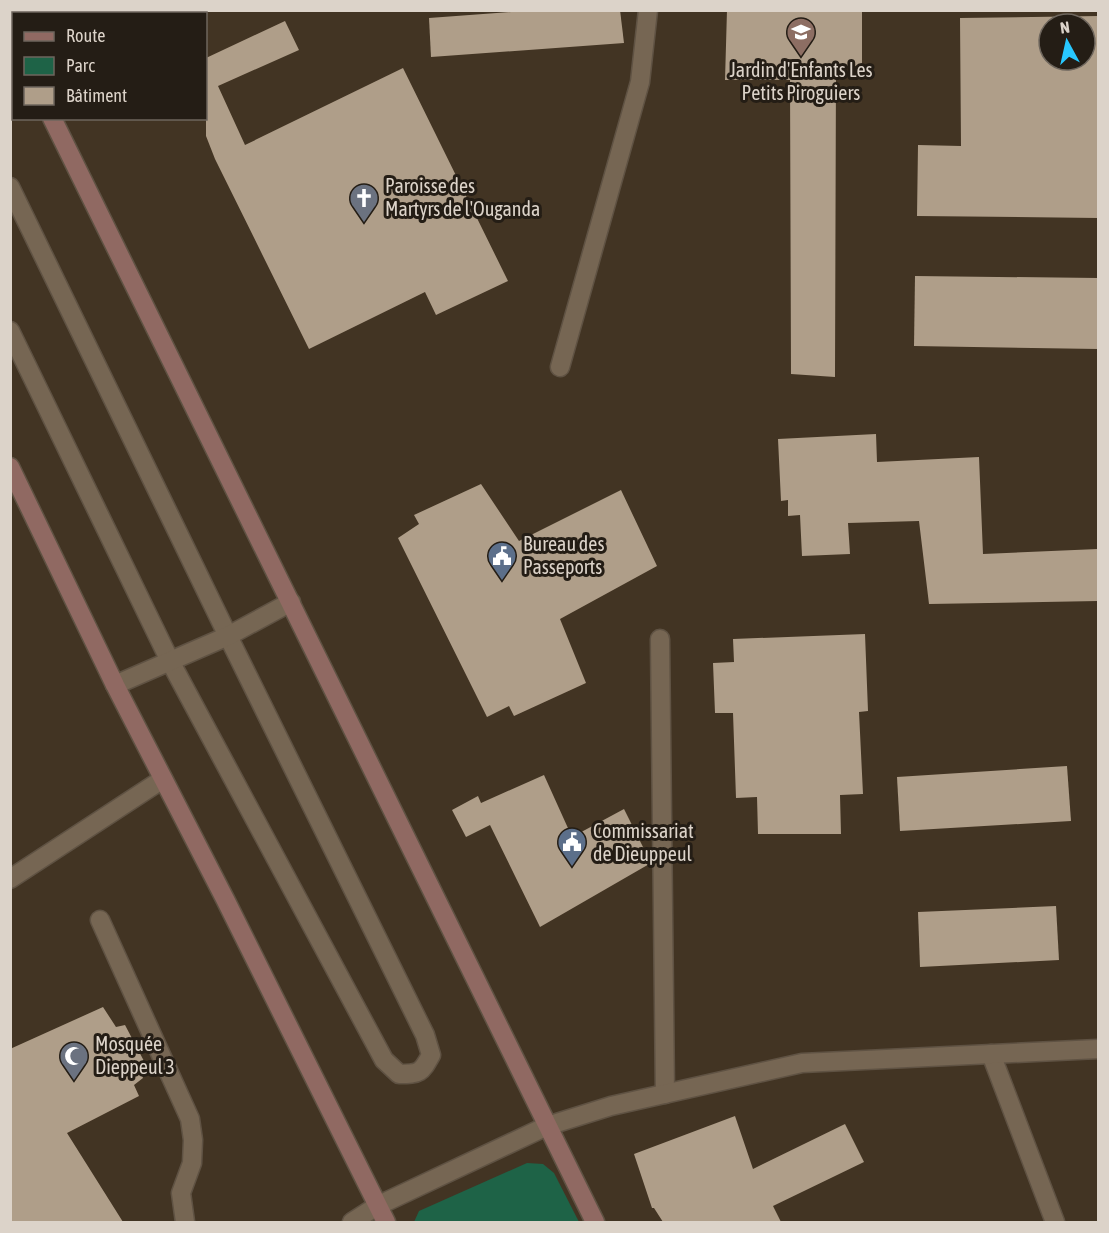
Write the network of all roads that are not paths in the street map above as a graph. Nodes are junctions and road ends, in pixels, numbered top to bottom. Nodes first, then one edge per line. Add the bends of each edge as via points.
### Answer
1 (648, 10) edge
2 (53, 120) edge
3 (10, 188) edge
4 (10, 332) edge
5 (560, 367) dead end
6 (10, 467) edge
7 (291, 602) junction
8 (228, 636) junction
9 (660, 639) dead end
10 (170, 661) junction
11 (115, 685) junction
12 (163, 779) junction
13 (10, 879) edge
14 (100, 920) dead end
15 (1098, 1049) edge
16 (991, 1054) junction
17 (665, 1094) junction
18 (547, 1126) junction
19 (377, 1206) junction
20 (185, 1222) edge
21 (352, 1222) edge
22 (386, 1222) edge
23 (595, 1222) edge
24 (1055, 1222) edge

1 - 5 street via 640,82
2 - 7 street
3 - 8 street
4 - 10 street
6 - 11 street
7 - 8 street
7 - 18 street
8 - 10 street
8 - 10 street via 425,1035 431,1055 424,1068 415,1074 399,1074 384,1060
9 - 17 street
10 - 11 street
11 - 12 street
12 - 13 street
12 - 19 street
14 - 20 street via 190,1119 192,1163 181,1193
15 - 16 street
16 - 17 street via 802,1063
16 - 24 street
17 - 18 street
18 - 19 street
18 - 23 street
19 - 21 street
19 - 22 street

